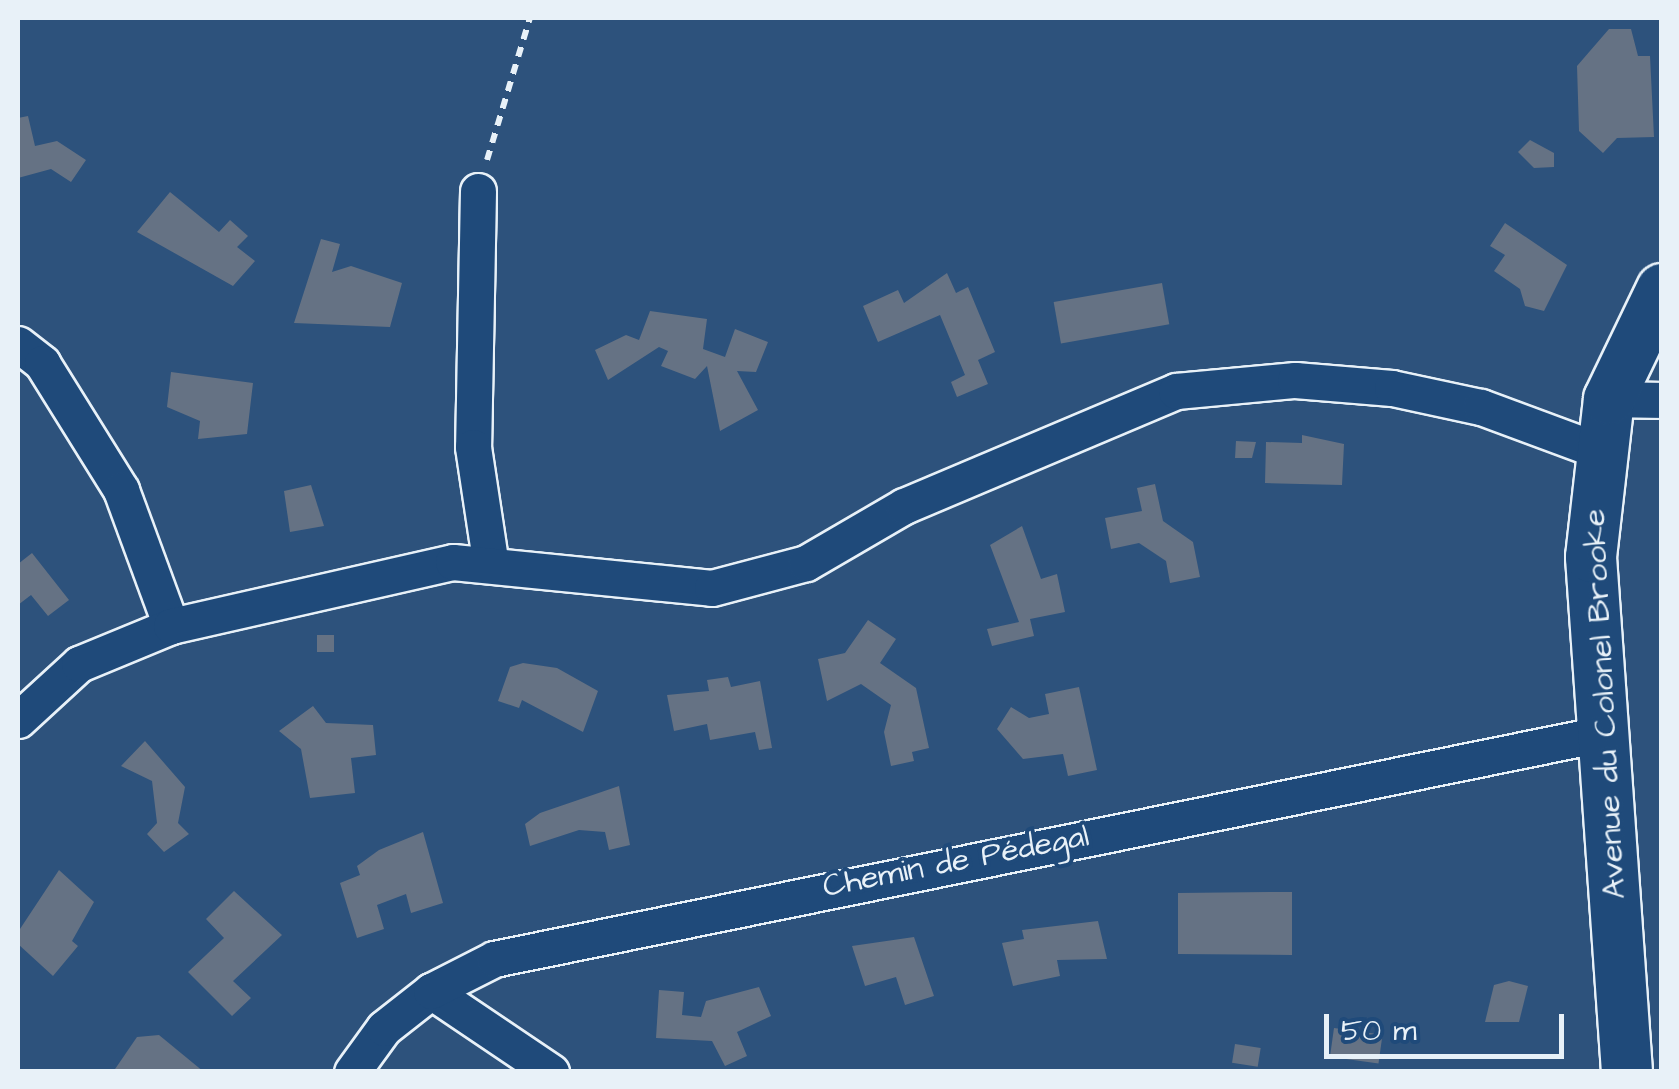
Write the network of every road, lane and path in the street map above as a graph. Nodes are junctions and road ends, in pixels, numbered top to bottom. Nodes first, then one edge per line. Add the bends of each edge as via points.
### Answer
1 (530, 18) edge
2 (478, 191) joint
3 (1662, 288) edge
4 (18, 344) edge
5 (1609, 399) junction
6 (1662, 400) edge
7 (1597, 450) junction
8 (490, 559) junction
9 (171, 626) junction
10 (18, 720) edge
11 (1601, 734) junction
12 (431, 991) junction
13 (352, 1072) edge
14 (552, 1072) edge
15 (1627, 1072) edge

1 - 2 path
2 - 8 street via 473,446
3 - 5 main road, Avenue du Colonel Brooke
4 - 9 street via 42,363 121,490
5 - 6 street
5 - 7 main road, Avenue du Colonel Brooke
7 - 8 street via 1482,408 1392,388 1295,380 1196,390 904,506 806,563 712,588 617,585
7 - 11 main road, Avenue du Colonel Brooke
8 - 9 street
9 - 10 street via 79,664
11 - 12 street, Chemin de Pédegal via 706,912 494,959
11 - 15 main road, Avenue du Colonel Brooke
12 - 13 street, Chemin de Pédegal via 384,1028
12 - 14 street

